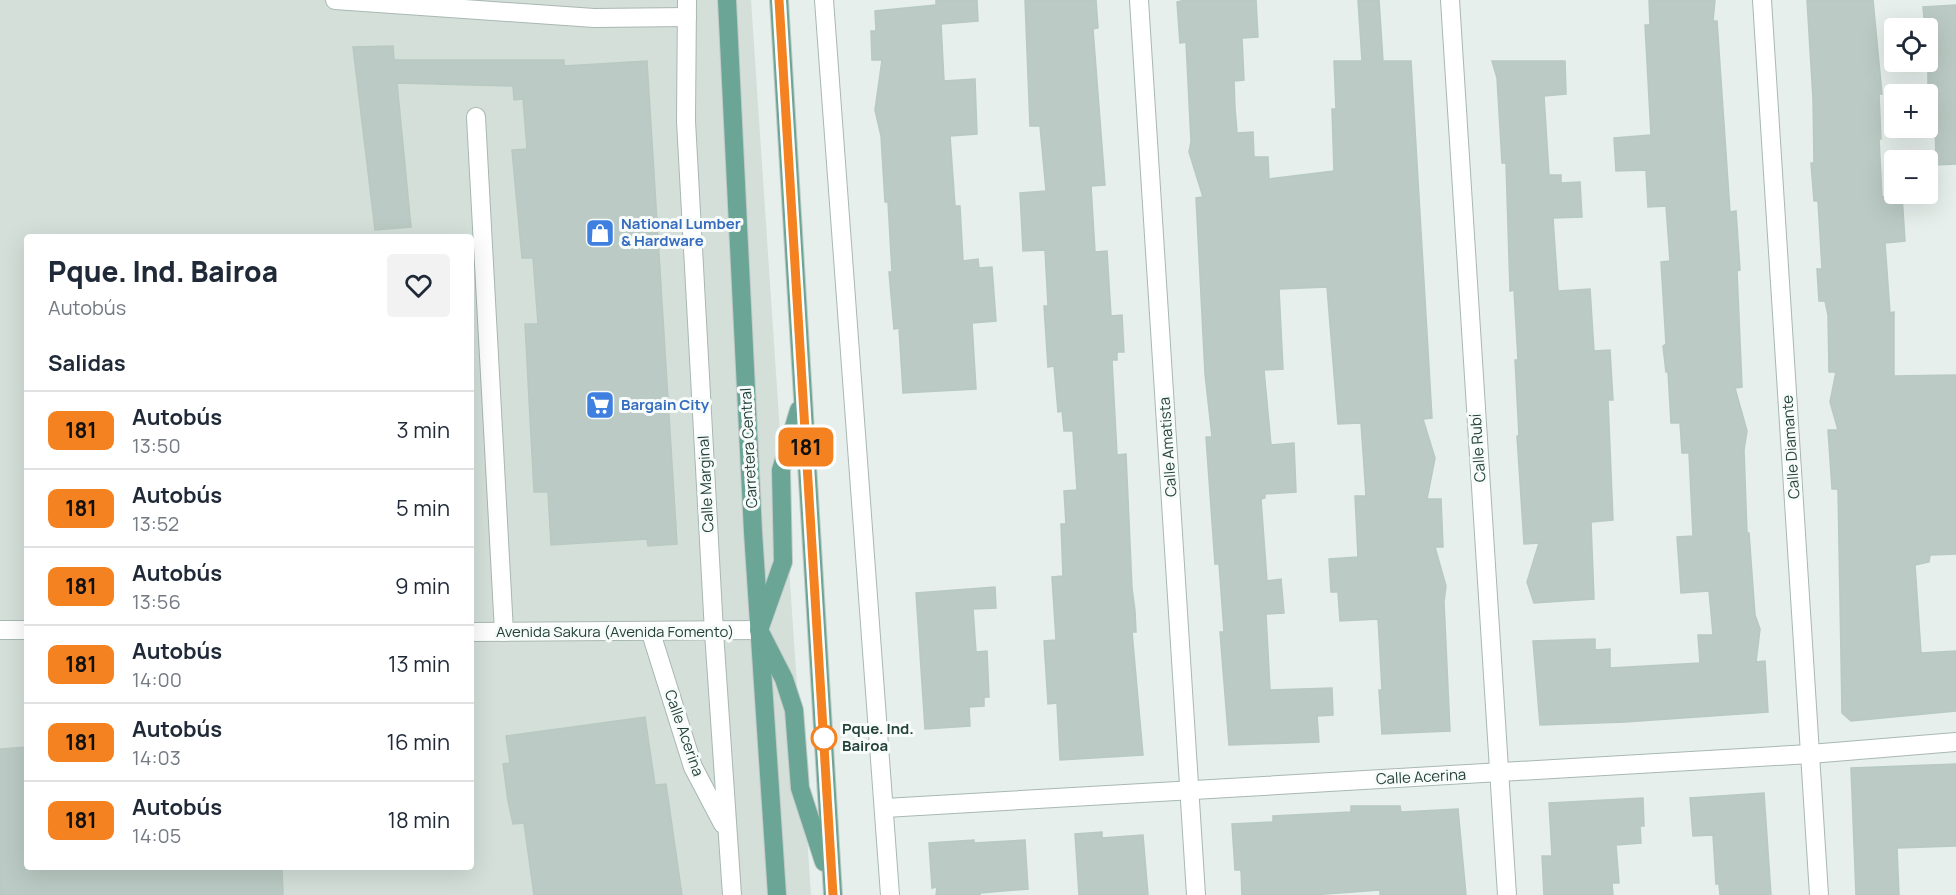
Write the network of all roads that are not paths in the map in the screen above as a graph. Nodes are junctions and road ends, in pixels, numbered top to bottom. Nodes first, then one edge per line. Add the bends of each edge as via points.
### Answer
1 (335, 0) edge
2 (727, 0) edge
3 (779, 0) edge
4 (824, 0) edge
5 (1139, 0) edge
6 (1450, 0) edge
7 (1762, 0) edge
8 (646, 9) edge
9 (687, 9) edge
10 (476, 117) dead end
11 (803, 397) junction
12 (0, 630) edge
13 (24, 630) edge
14 (759, 630) junction
15 (474, 632) edge
16 (504, 632) junction
17 (714, 632) junction
18 (651, 633) junction
19 (1956, 742) edge
20 (1810, 754) junction
21 (1499, 772) junction
22 (1190, 790) junction
23 (885, 808) junction
24 (726, 831) junction
25 (833, 891) edge
26 (732, 895) edge
27 (777, 895) edge
28 (890, 895) edge
29 (1196, 895) edge
30 (1507, 895) edge
31 (1819, 895) edge

1 - 8 street via 594,18
2 - 14 main road, Carretera Central
3 - 11 main road
4 - 23 street
5 - 22 street, Calle Amatista
6 - 21 street, Calle Rubí
7 - 20 street, Calle Diamante
8 - 9 street
9 - 17 street, Calle Marginal via 686,121
10 - 16 street
11 - 14 main road via 781,470 783,562
11 - 25 main road
12 - 13 street
14 - 17 street, Avenida Sakura (Avenida Fomento)
14 - 25 main road via 784,679 794,710 800,788
14 - 27 main road, Carretera Central
15 - 16 street, Avenida Sakura (Avenida Fomento)
16 - 18 street, Avenida Sakura (Avenida Fomento)
17 - 18 street, Avenida Sakura (Avenida Fomento)
17 - 24 street, Calle Marginal
18 - 24 street, Calle Acerina via 693,767
19 - 20 street, Calle Acerina
20 - 21 street, Calle Acerina
20 - 31 street, Calle Diamante
21 - 22 street, Calle Acerina
21 - 30 street, Calle Rubí
22 - 23 street, Calle Acerina
22 - 29 street, Calle Amatista
23 - 28 street
24 - 26 street, Calle Marginal

